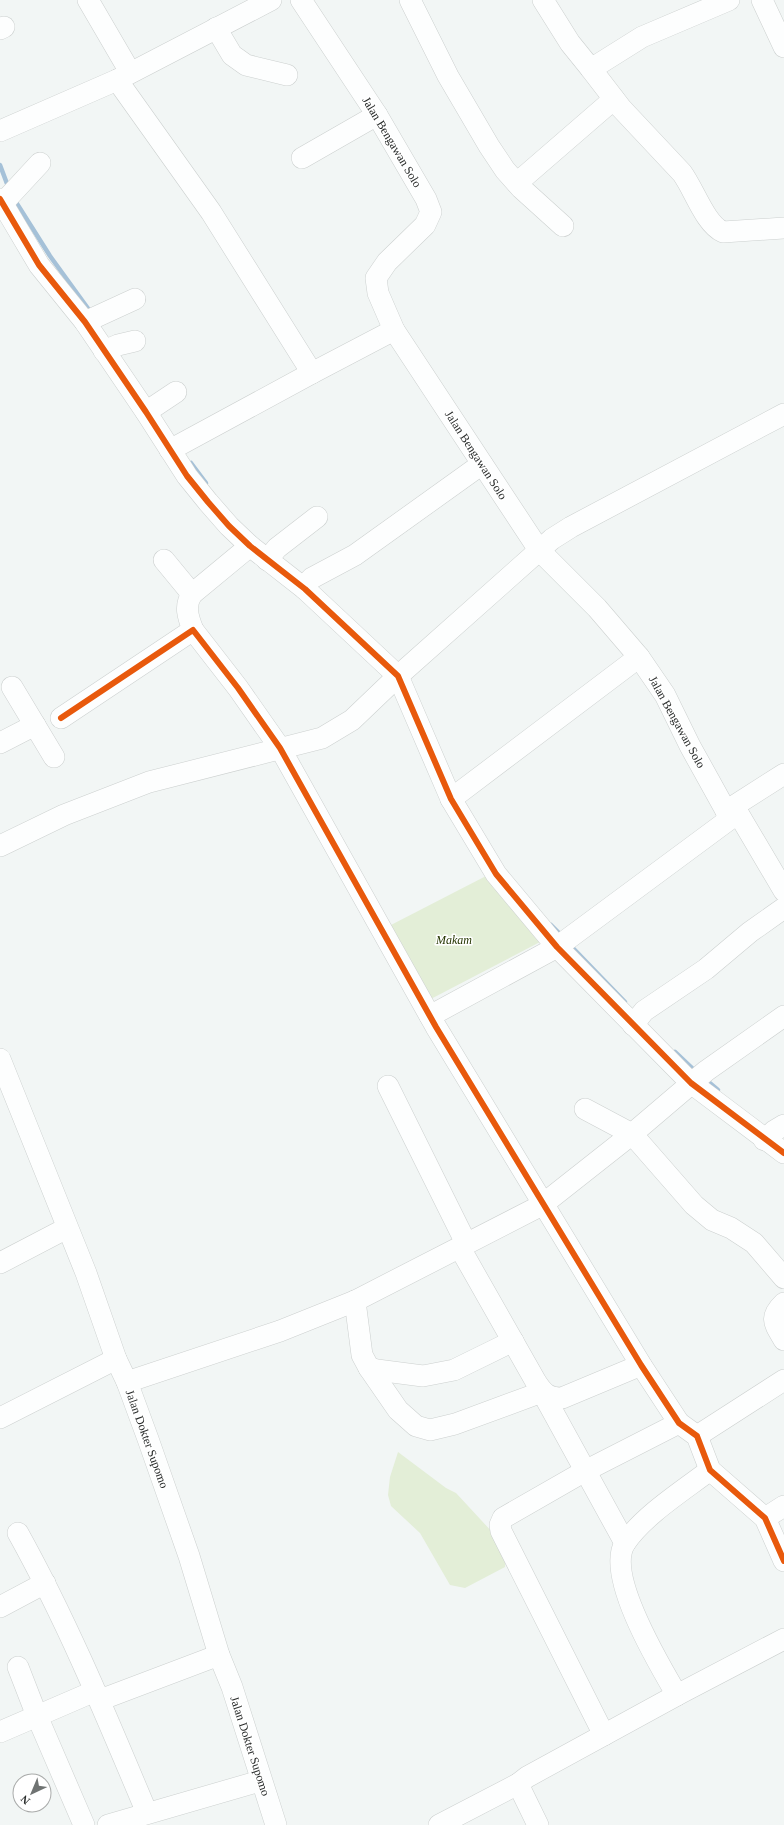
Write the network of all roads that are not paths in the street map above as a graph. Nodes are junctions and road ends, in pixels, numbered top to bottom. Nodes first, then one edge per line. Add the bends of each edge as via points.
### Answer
1 (88, 0) edge
2 (271, 0) edge
3 (301, 0) edge
4 (410, 0) edge
5 (543, 0) edge
6 (729, 0) edge
7 (762, 0) edge
8 (216, 28) junction
9 (784, 47) edge
10 (590, 70) junction
11 (287, 75) dead end
12 (124, 76) junction
13 (614, 99) junction
14 (377, 115) junction
15 (0, 131) edge
16 (302, 158) dead end
17 (40, 163) dead end
18 (517, 183) junction
19 (5, 199) edge
20 (563, 226) dead end
21 (784, 228) edge
22 (135, 299) dead end
23 (92, 318) junction
24 (394, 330) junction
25 (312, 372) junction
26 (176, 392) dead end
27 (151, 409) junction
28 (784, 414) edge
29 (176, 447) junction
30 (482, 464) junction
31 (317, 517) dead end
32 (250, 546) junction
33 (539, 550) junction
34 (271, 554) junction
35 (164, 560) dead end
36 (307, 584) junction
37 (192, 594) junction
38 (193, 630) junction
39 (639, 657) junction
40 (398, 676) junction
41 (12, 687) dead end
42 (61, 718) dead end
43 (35, 725) junction
44 (0, 743) edge
45 (280, 748) junction
46 (54, 757) dead end
47 (784, 774) edge
48 (455, 795) junction
49 (732, 812) junction
50 (0, 846) edge
51 (784, 891) edge
52 (784, 908) edge
53 (564, 941) junction
54 (430, 1016) junction
55 (784, 1016) edge
56 (638, 1019) junction
57 (2, 1069) edge
58 (698, 1078) junction
59 (388, 1086) dead end
60 (585, 1109) dead end
61 (772, 1133) edge
62 (632, 1134) junction
63 (784, 1153) edge
64 (542, 1205) junction
65 (67, 1228) junction
66 (463, 1246) junction
67 (0, 1263) edge
68 (784, 1278) edge
69 (354, 1301) junction
70 (784, 1303) edge
71 (784, 1340) edge
72 (513, 1341) junction
73 (116, 1359) junction
74 (641, 1365) junction
75 (369, 1368) junction
76 (784, 1380) edge
77 (127, 1382) junction
78 (542, 1392) junction
79 (0, 1418) edge
80 (679, 1423) junction
81 (697, 1436) junction
82 (710, 1470) junction
83 (585, 1471) junction
84 (784, 1506) edge
85 (765, 1518) junction
86 (18, 1533) dead end
87 (625, 1543) junction
88 (784, 1561) edge
89 (45, 1583) junction
90 (0, 1607) edge
91 (784, 1639) edge
92 (219, 1655) junction
93 (18, 1667) dead end
94 (677, 1695) junction
95 (97, 1696) junction
96 (37, 1716) junction
97 (0, 1732) edge
98 (604, 1735) junction
99 (260, 1781) junction
100 (518, 1784) junction
101 (147, 1813) junction
102 (84, 1825) edge
103 (108, 1825) edge
104 (276, 1825) edge
105 (439, 1825) edge
106 (538, 1825) edge

1 - 12 street
2 - 8 street
3 - 14 street, Jalan Bengawan Solo
4 - 18 street via 448,76 488,146
5 - 10 street
6 - 10 street via 642,37
7 - 9 street
8 - 11 street via 232,54 246,65
8 - 12 street
10 - 13 street
12 - 15 street
12 - 25 street
13 - 18 street
13 - 21 street via 688,180 710,221 718,230 723,232
14 - 16 street
14 - 24 street, Jalan Bengawan Solo via 426,199 430,212 425,225 387,262 376,278 378,293
17 - 19 street
18 - 20 street
19 - 23 street via 39,265
22 - 23 street
23 - 27 street via 117,347
24 - 25 street
24 - 30 street, Jalan Bengawan Solo
25 - 29 street
26 - 27 street
27 - 29 street
28 - 33 street via 571,527
29 - 32 street via 186,476 229,526
30 - 33 street, Jalan Bengawan Solo
30 - 36 street via 355,555
31 - 34 street
32 - 34 street
32 - 37 street
33 - 39 street, Jalan Bengawan Solo via 597,608
33 - 40 street
34 - 36 street
35 - 37 street
36 - 40 street
37 - 38 street via 188,599 187,608
38 - 42 street
38 - 45 street
39 - 48 street
39 - 49 street, Jalan Bengawan Solo via 665,695 690,746
40 - 45 street via 352,720 337,730 322,738
40 - 48 street
41 - 43 street
43 - 44 street
43 - 46 street
45 - 50 street via 149,782 64,815
45 - 54 street
47 - 49 street
48 - 53 street via 496,874
49 - 51 street, Jalan Bengawan Solo
49 - 53 street
52 - 56 street
53 - 54 street
53 - 56 street
54 - 64 street
55 - 58 street
56 - 58 street
57 - 65 street, Jalan Dokter Supomo
58 - 61 street
58 - 62 street
59 - 66 street
60 - 62 street
61 - 63 street
62 - 64 street
62 - 68 street via 694,1205 712,1220 731,1228 754,1243
64 - 66 street
64 - 74 street
65 - 67 street
65 - 73 street, Jalan Dokter Supomo via 86,1273
66 - 69 street
66 - 72 street
69 - 75 street via 362,1355
69 - 77 street via 280,1331
70 - 71 street via 776,1311 774,1319
72 - 75 street via 454,1370 422,1376 394,1374
72 - 78 street
73 - 77 street, Jalan Dokter Supomo
73 - 79 street
74 - 78 street via 562,1398 553,1398
74 - 80 street
75 - 78 street via 398,1410 416,1426 430,1430 455,1424
76 - 81 street
77 - 92 street, Jalan Dokter Supomo via 189,1556
78 - 83 street
80 - 81 street
80 - 83 street
81 - 82 street
82 - 85 street
82 - 87 street via 644,1521
83 - 87 street
83 - 98 street via 503,1518 500,1525
84 - 85 street
85 - 88 street
86 - 89 street
87 - 94 street via 621,1561 627,1596 637,1621
89 - 90 street
89 - 95 street
91 - 94 street
92 - 95 street
92 - 99 street, Jalan Dokter Supomo via 232,1687
93 - 96 street
94 - 98 street
95 - 96 street
95 - 101 street
96 - 97 street
96 - 102 street
98 - 100 street
99 - 101 street
99 - 104 street, Jalan Dokter Supomo
100 - 105 street
100 - 106 street
101 - 103 street

